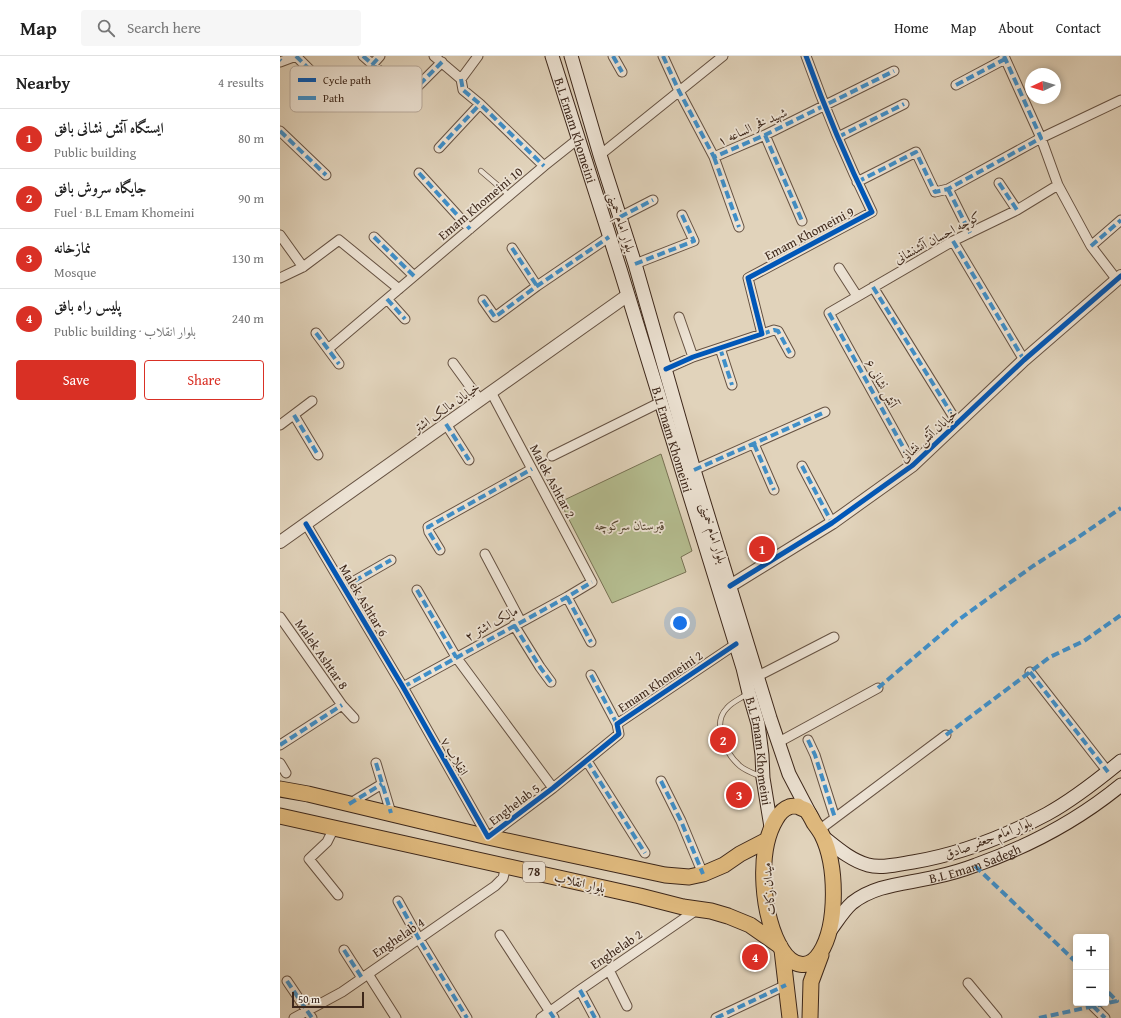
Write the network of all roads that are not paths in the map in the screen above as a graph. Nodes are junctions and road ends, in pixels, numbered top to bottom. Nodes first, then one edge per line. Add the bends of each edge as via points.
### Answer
1 (296, 56) edge
2 (363, 56) edge
3 (380, 56) edge
4 (434, 56) edge
5 (478, 56) edge
6 (552, 56) edge
7 (571, 56) edge
8 (613, 56) edge
9 (663, 56) edge
10 (723, 56) edge
11 (806, 56) edge
12 (1004, 58) edge
13 (280, 61) edge
14 (442, 62) junction
15 (372, 65) joint
16 (306, 66) edge
17 (622, 72) dead end
18 (894, 72) dead end
19 (461, 79) junction
20 (422, 82) edge
21 (956, 85) dead end
22 (679, 91) junction
23 (1121, 100) edge
24 (480, 104) junction
25 (904, 104) dead end
26 (824, 106) junction
27 (280, 131) edge
28 (765, 135) junction
29 (838, 137) junction
30 (1041, 138) junction
31 (578, 139) junction
32 (439, 148) dead end
33 (600, 155) junction
34 (714, 157) junction
35 (544, 166) junction
36 (481, 171) dead end
37 (419, 174) dead end
38 (326, 175) dead end
39 (857, 182) junction
40 (999, 183) dead end
41 (1058, 185) junction
42 (948, 189) junction
43 (509, 195) junction
44 (653, 200) dead end
45 (1017, 210) junction
46 (682, 214) dead end
47 (620, 217) junction
48 (1121, 220) edge
49 (802, 221) dead end
50 (739, 227) dead end
51 (470, 229) junction
52 (970, 233) junction
53 (280, 236) edge
54 (374, 237) dead end
55 (610, 237) junction
56 (953, 241) junction
57 (1091, 246) junction
58 (512, 248) dead end
59 (635, 264) junction
60 (303, 267) junction
61 (839, 268) dead end
62 (414, 276) junction
63 (280, 278) edge
64 (1119, 278) edge
65 (537, 286) junction
66 (873, 287) junction
67 (399, 289) junction
68 (628, 295) junction
69 (857, 296) junction
70 (387, 299) junction
71 (483, 300) dead end
72 (829, 313) joint
73 (679, 317) dead end
74 (405, 319) dead end
75 (316, 333) dead end
76 (762, 334) junction
77 (720, 348) junction
78 (328, 349) junction
79 (790, 353) dead end
80 (693, 357) junction
81 (1024, 360) junction
82 (453, 363) dead end
83 (339, 364) dead end
84 (666, 369) junction
85 (732, 385) dead end
86 (491, 392) junction
87 (480, 400) junction
88 (312, 401) dead end
89 (661, 402) junction
90 (825, 412) dead end
91 (294, 415) junction
92 (446, 424) junction
93 (958, 424) junction
94 (280, 426) edge
95 (754, 444) junction
96 (318, 455) dead end
97 (552, 456) dead end
98 (469, 460) dead end
99 (913, 465) junction
100 (802, 466) dead end
101 (532, 469) junction
102 (694, 470) junction
103 (774, 490) dead end
104 (696, 496) junction
105 (832, 523) junction
106 (306, 524) junction
107 (706, 529) junction
108 (280, 542) edge
109 (440, 550) dead end
110 (485, 554) dead end
111 (391, 560) dead end
112 (730, 586) junction
113 (344, 587) junction
114 (417, 590) dead end
115 (567, 597) junction
116 (280, 617) edge
117 (517, 623) junction
118 (834, 637) dead end
119 (590, 642) dead end
120 (736, 644) junction
121 (456, 657) junction
122 (1030, 672) dead end
123 (591, 674) dead end
124 (758, 676) junction
125 (551, 682) dead end
126 (403, 687) junction
127 (878, 688) dead end
128 (749, 693) junction
129 (342, 705) junction
130 (354, 718) dead end
131 (617, 724) junction
132 (946, 735) dead end
133 (808, 740) dead end
134 (779, 742) junction
135 (280, 745) edge
136 (587, 761) junction
137 (1121, 761) edge
138 (280, 763) edge
139 (376, 763) dead end
140 (1108, 772) junction
141 (286, 773) dead end
142 (763, 778) junction
143 (661, 782) dead end
144 (382, 784) junction
145 (1121, 785) edge
146 (553, 788) junction
147 (280, 789) edge
148 (349, 804) junction
149 (391, 814) junction
150 (280, 816) edge
151 (835, 818) junction
152 (334, 828) junction
153 (818, 829) junction
154 (769, 834) junction
155 (488, 836) junction
156 (547, 849) junction
157 (645, 853) dead end
158 (578, 856) junction
159 (897, 865) junction
160 (506, 866) junction
161 (542, 874) junction
162 (703, 874) junction
163 (575, 881) junction
164 (901, 883) junction
165 (338, 895) dead end
166 (398, 901) dead end
167 (698, 909) junction
168 (829, 932) junction
169 (500, 935) dead end
170 (419, 939) junction
171 (781, 948) junction
172 (824, 948) junction
173 (344, 950) dead end
174 (609, 970) junction
175 (365, 976) junction
176 (287, 981) dead end
177 (968, 983) dead end
178 (786, 985) junction
179 (580, 990) junction
180 (627, 1006) dead end
181 (1093, 1006) dead end
182 (309, 1015) edge
183 (552, 1015) edge
184 (294, 1018) edge
185 (396, 1018) edge
186 (467, 1018) edge
187 (541, 1018) edge
188 (595, 1018) edge
189 (716, 1018) edge
190 (790, 1018) edge
191 (810, 1018) edge
192 (997, 1018) edge
193 (1105, 1018) edge

1 - 13 street
1 - 16 street
2 - 15 street
3 - 15 street
4 - 14 street
5 - 19 street
6 - 31 main road, B.L Emam Khomeini
7 - 33 main road, بلوار امام خمینی
8 - 17 street
9 - 22 street, شهید فخر الساعه ۱
10 - 22 street
11 - 26 street, Emam Khomeini 9
12 - 21 street
12 - 30 street
14 - 19 street
14 - 20 street
18 - 26 street, شهید فخر الساعه ۱
19 - 24 street via 463,90
22 - 33 street
22 - 34 street, شهید فخر الساعه ۱
23 - 30 street
24 - 32 street
24 - 35 street
25 - 29 street
26 - 28 street, شهید فخر الساعه ۱
26 - 29 street, Emam Khomeini 9
27 - 38 street
28 - 34 street, شهید فخر الساعه ۱
28 - 49 street
29 - 39 street, Emam Khomeini 9
30 - 41 street
30 - 42 street
31 - 35 street, Emam Khomeini 10
31 - 55 main road, B.L Emam Khomeini
33 - 47 main road, بلوار امام خمینی
34 - 50 street
35 - 43 street, Emam Khomeini 10
36 - 43 lane
37 - 51 street
39 - 42 street via 916,152 935,192
39 - 76 street, Emam Khomeini 9 via 872,212 748,278
40 - 45 street
41 - 45 street, کوچه احسان آتشنشانی
41 - 57 street
42 - 52 street
43 - 51 street, Emam Khomeini 10
44 - 47 street
45 - 52 street, کوچه احسان آتشنشانی
46 - 59 street via 694,241
47 - 59 main road, بلوار امام خمینی
48 - 57 street
51 - 62 street, Emam Khomeini 10
52 - 56 street, کوچه احسان آتشنشانی
53 - 60 street
54 - 62 street
55 - 65 street
55 - 68 main road, B.L Emam Khomeini
56 - 66 street, کوچه احسان آتشنشانی
56 - 81 street
57 - 64 street
58 - 65 street
59 - 84 main road, بلوار امام خمینی
60 - 63 street
60 - 67 street via 340,240
61 - 69 street
62 - 67 street, Emam Khomeini 10
64 - 81 street, خیابان آتش نشانی
65 - 71 street via 495,317
66 - 69 street, کوچه احسان آتشنشانی
66 - 93 street
67 - 70 street, Emam Khomeini 10
68 - 86 street, خیابان مالک اشتر
68 - 89 main road, B.L Emam Khomeini
69 - 72 street, کوچه احسان آتشنشانی
70 - 74 street
70 - 78 street, Emam Khomeini 10
72 - 99 street, آتش نشانی ۶
73 - 80 street
75 - 78 street
76 - 77 street
76 - 79 street via 778,331
77 - 80 street
77 - 85 street
78 - 83 street
80 - 84 street
81 - 93 street, خیابان آتش نشانی
82 - 87 street
84 - 102 main road, بلوار امام خمینی
86 - 87 street, خیابان مالک اشتر
86 - 101 street, Malek Ashtar 2
87 - 92 street, خیابان مالک اشتر
88 - 91 street
89 - 97 street
89 - 104 main road, B.L Emam Khomeini
90 - 95 street
91 - 94 street
91 - 96 street
92 - 98 street
92 - 106 street, خیابان مالک اشتر
93 - 99 street, خیابان آتش نشانی
95 - 102 street
95 - 103 street
99 - 105 street, خیابان آتش نشانی
100 - 105 street
101 - 109 street via 428,527
101 - 115 street, Malek Ashtar 2 via 592,582
102 - 104 main road, بلوار امام خمینی
104 - 107 main road, بلوار امام خمینی
105 - 112 street, خیابان آتش نشانی
106 - 108 street, خیابان مالک اشتر
106 - 113 street, Malek Ashtar 6
107 - 112 main road, بلوار امام خمینی
107 - 120 main road, B.L Emam Khomeini
110 - 117 street
111 - 113 street
112 - 124 main road, بلوار امام خمینی
113 - 126 street, Malek Ashtar 6
114 - 121 street
115 - 117 street, مالک اشتر ۲
115 - 119 street
116 - 129 street, Malek Ashtar 8
117 - 121 street, مالک اشتر ۲
117 - 125 street via 540,668
118 - 124 street
120 - 128 main road, B.L Emam Khomeini
120 - 131 street, Emam Khomeini 2
121 - 126 street, مالک اشتر ۲
121 - 146 street
122 - 140 street
123 - 131 street
124 - 134 main road, بلوار امام خمینی
126 - 155 street, انقلاب ۷
127 - 134 street
128 - 142 main road, B.L Emam Khomeini via 758,724
128 - 142 lane via 726,709 720,730 731,756 741,767
129 - 130 street
129 - 135 street, Malek Ashtar 8
131 - 136 street, Emam Khomeini 2 via 619,734
132 - 151 street
133 - 151 street
134 - 153 main road, بلوار امام خمینی via 789,774
136 - 146 street, Emam Khomeini 2
136 - 157 street
137 - 140 main road, بلوار امام جعفر صادق
138 - 141 street
139 - 144 street
140 - 159 main road, بلوار امام جعفر صادق via 1048,813 1011,832 969,848
142 - 154 main road, B.L Emam Khomeini
143 - 162 street
144 - 148 street
144 - 149 street
145 - 164 main road, B.L Emam Sadegh via 1057,830 1018,849 975,866
146 - 155 street, Enghelab 5
147 - 148 main road, بلوار انقلاب / 78
148 - 149 main road, بلوار انقلاب / 78
149 - 155 main road, بلوار انقلاب / 78
150 - 152 main road, بلوار انقلاب / 78
151 - 153 street
152 - 160 main road, بلوار انقلاب / 78
152 - 165 street via 327,842 309,859
153 - 154 main road, میدان زکات / 78 via 807,811 798,806 788,807 780,813
153 - 159 main road, بلوار امام جعفر صادق via 843,853 868,866
153 - 168 main road, میدان زکات / 78 via 828,853 832,873 832,914
154 - 162 main road, بلوار انقلاب / 78 via 724,865
154 - 171 main road, میدان زکات / 78 via 764,877 766,898 769,918
155 - 156 main road, بلوار انقلاب / 78
156 - 158 main road, بلوار انقلاب / 78
156 - 161 main road via 554,860 551,870
158 - 162 main road, بلوار انقلاب / 78 via 666,875 690,877
158 - 163 main road via 567,862 566,871
159 - 164 main road via 893,869 893,875 895,880
160 - 161 main road, بلوار انقلاب / 78
160 - 170 street, Enghelab 4 via 502,878 495,886
161 - 163 main road, بلوار انقلاب / 78
163 - 167 main road, بلوار انقلاب / 78
164 - 168 main road, B.L Emam Sadegh via 873,890 851,904
166 - 170 street
167 - 171 main road, بلوار انقلاب / 78 via 728,916 750,925
167 - 174 street, Enghelab 2
168 - 172 main road, میدان زکات / 78
169 - 183 street
170 - 175 street, Enghelab 4
170 - 186 street
171 - 172 main road, میدان زکات / 78 via 791,960 800,965 809,964
171 - 178 main road, 78
172 - 191 main road, 78 via 811,982
173 - 175 street
174 - 179 street, Enghelab 2
174 - 180 street
175 - 182 street, Enghelab 4
175 - 185 street
176 - 182 street
177 - 192 street
178 - 189 street
178 - 190 main road, 78
179 - 183 street, Enghelab 2
179 - 188 street
181 - 193 street
182 - 184 street, Enghelab 4
183 - 187 street, Enghelab 2

